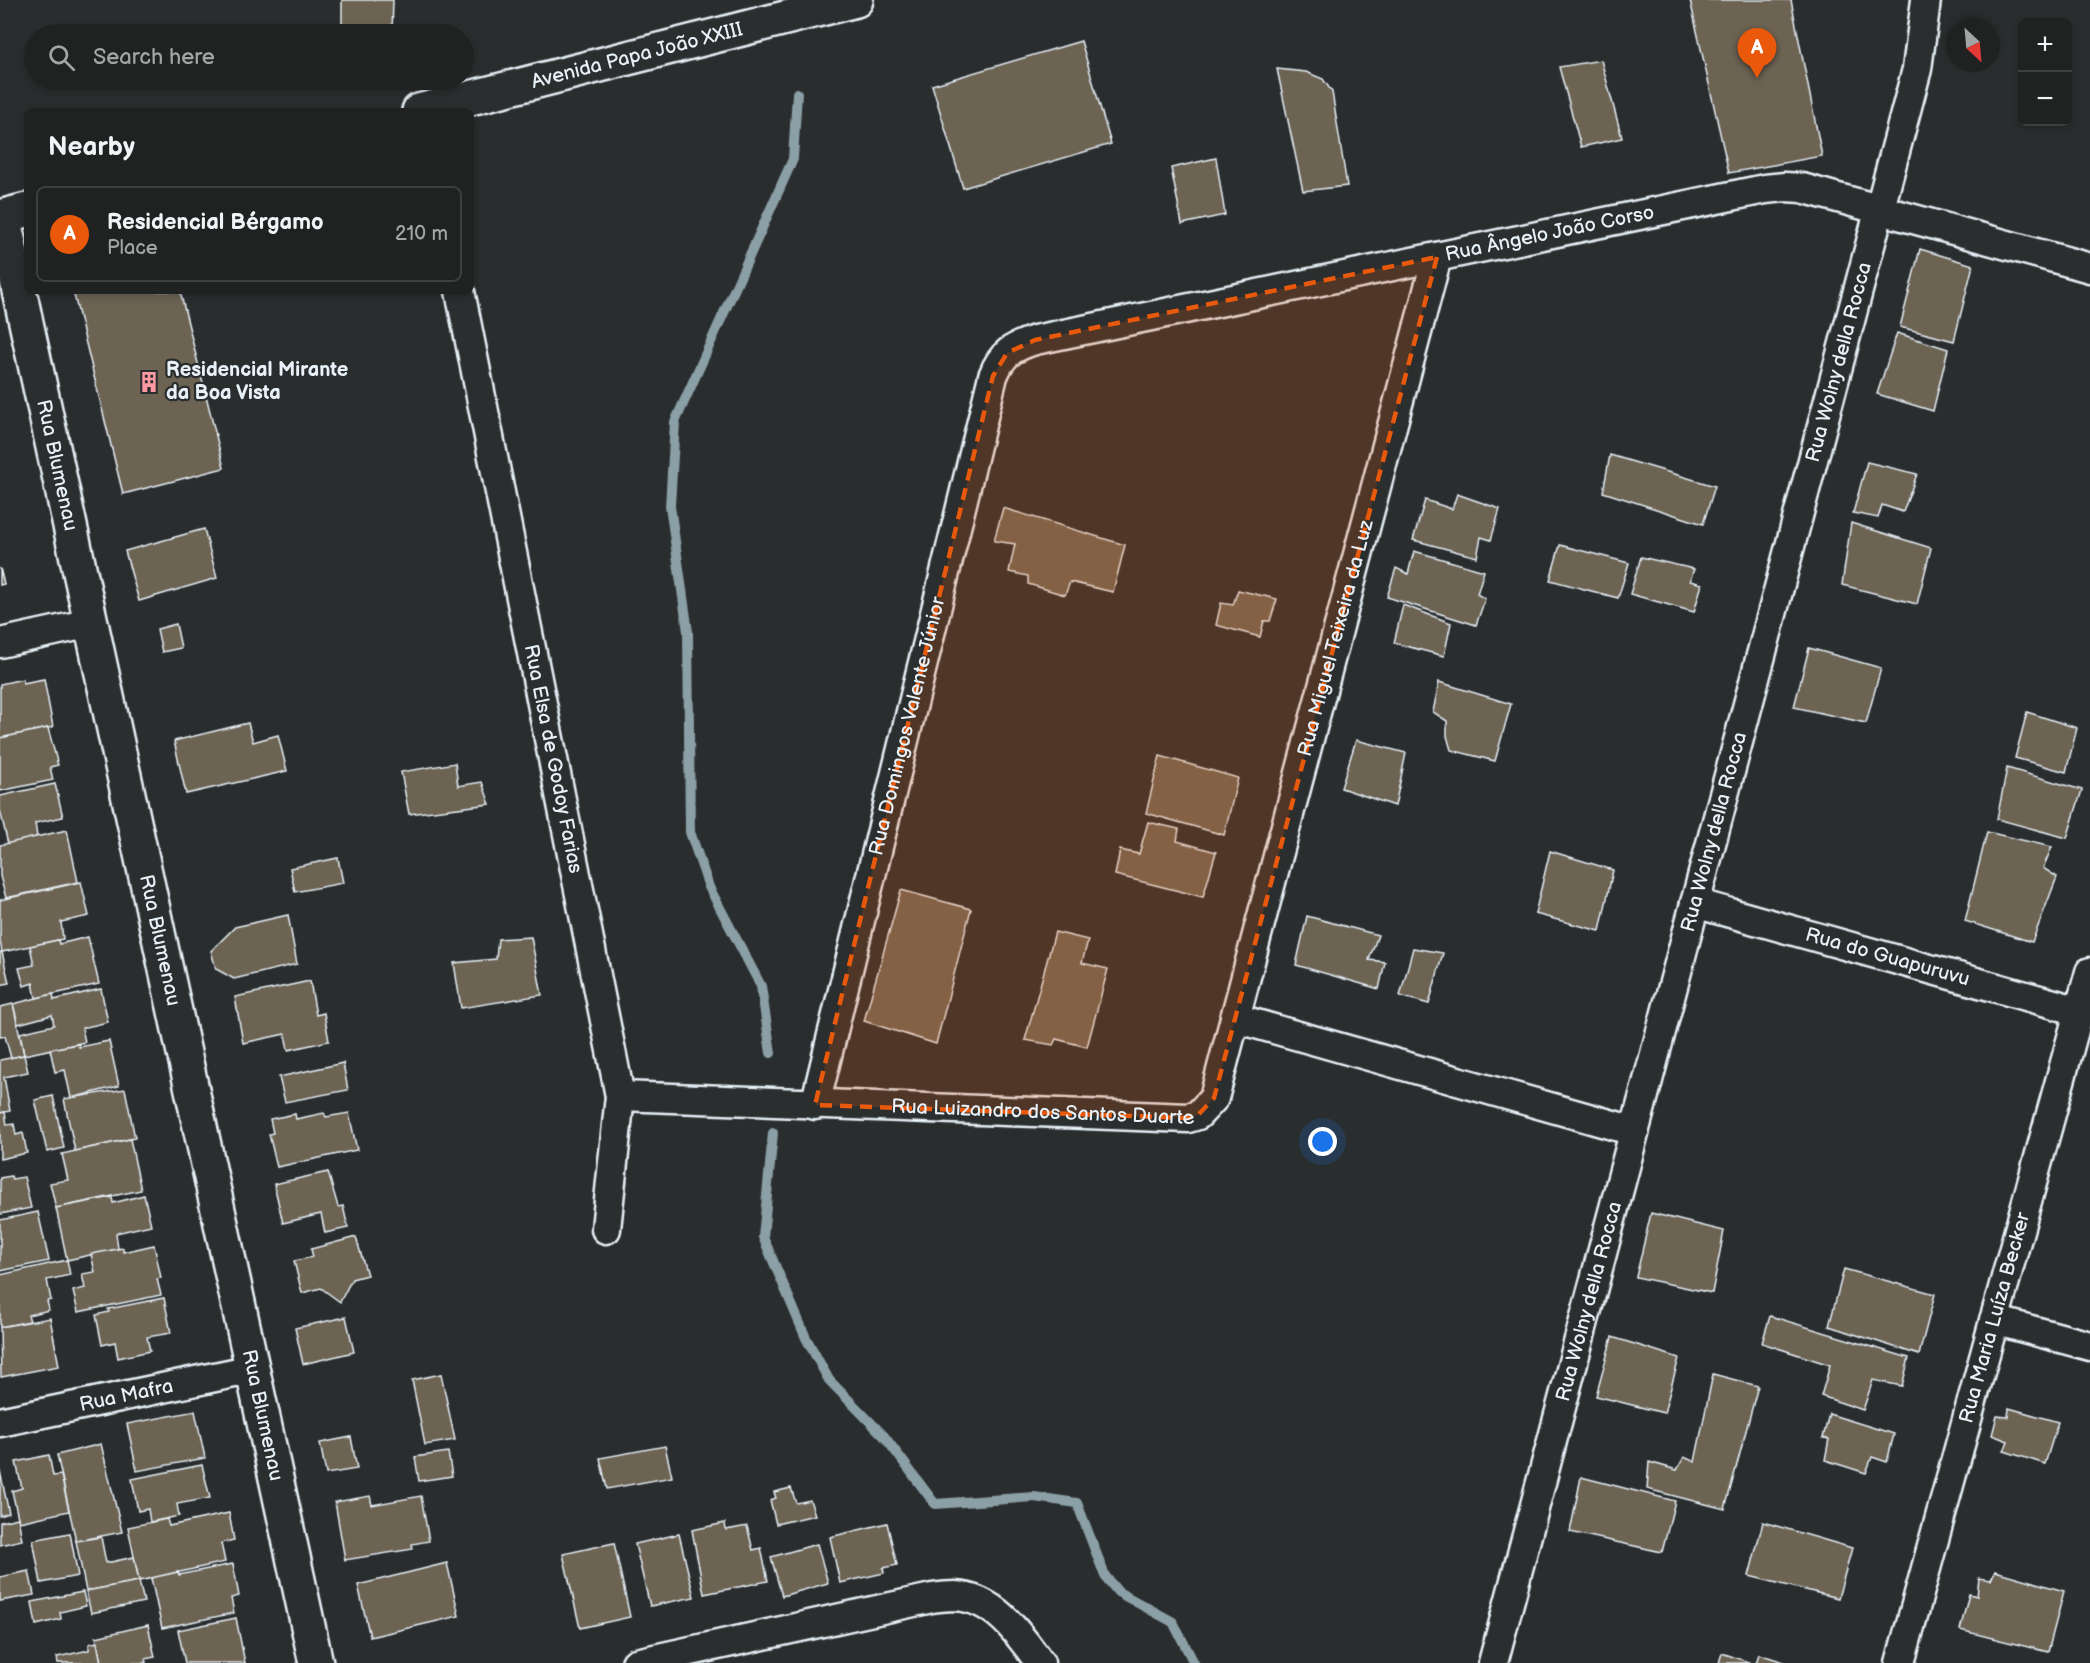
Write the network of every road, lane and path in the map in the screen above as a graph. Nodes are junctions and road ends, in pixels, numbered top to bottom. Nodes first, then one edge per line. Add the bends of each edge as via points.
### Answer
1 (856, 0) edge
2 (1926, 0) edge
3 (434, 108) edge
4 (1880, 209) junction
5 (10, 214) edge
6 (1437, 257) junction
7 (2090, 268) edge
8 (24, 285) edge
9 (26, 294) edge
10 (461, 294) edge
11 (1007, 353) joint
12 (91, 623) junction
13 (0, 643) edge
14 (1695, 903) junction
15 (2090, 972) edge
16 (2079, 1011) junction
17 (1235, 1018) junction
18 (620, 1096) junction
19 (815, 1105) junction
20 (1634, 1131) junction
21 (606, 1229) dead end
22 (1994, 1320) junction
23 (2090, 1346) edge
24 (253, 1369) junction
25 (0, 1422) edge
26 (722, 1654) edge
27 (316, 1663) edge
28 (636, 1663) edge
29 (1040, 1663) edge
30 (1493, 1663) edge
31 (1900, 1663) edge

1 - 3 street, Avenida Papa João XXIII
2 - 4 street, Rua Wolny della Rocca via 1917,69
4 - 6 street, Rua Ângelo João Corso via 1802,188 1765,189
4 - 7 street, Rua Ângelo João Corso
4 - 14 street, Rua Wolny della Rocca
5 - 8 street, Rua Blumenau
6 - 11 street, Rua Ângelo João Corso via 1035,340
6 - 17 street, Rua Miguel Teixeira da Luz
9 - 12 street, Rua Blumenau
10 - 18 street, Rua Elsa de Godoy Farias
11 - 19 street, Rua Domingos Valente Júnior via 998,362 993,376
12 - 13 street
12 - 24 street, Rua Blumenau
14 - 16 street, Rua do Guapuruvu
14 - 20 street, Rua Wolny della Rocca
15 - 16 street, Rua Maria Luíza Becker
16 - 22 street, Rua Maria Luíza Becker
17 - 19 street, Rua Luizandro dos Santos Duarte via 1214,1098 1198,1115 1188,1118
17 - 20 street
18 - 19 street, Rua Luizandro dos Santos Duarte
18 - 21 street, Rua Elsa de Godoy Farias
20 - 30 street, Rua Wolny della Rocca
22 - 23 street
22 - 31 street, Rua Maria Luíza Becker
24 - 25 street, Rua Mafra
24 - 27 street, Rua Blumenau
26 - 28 street
26 - 29 street via 932,1598 956,1596 976,1600 999,1614

